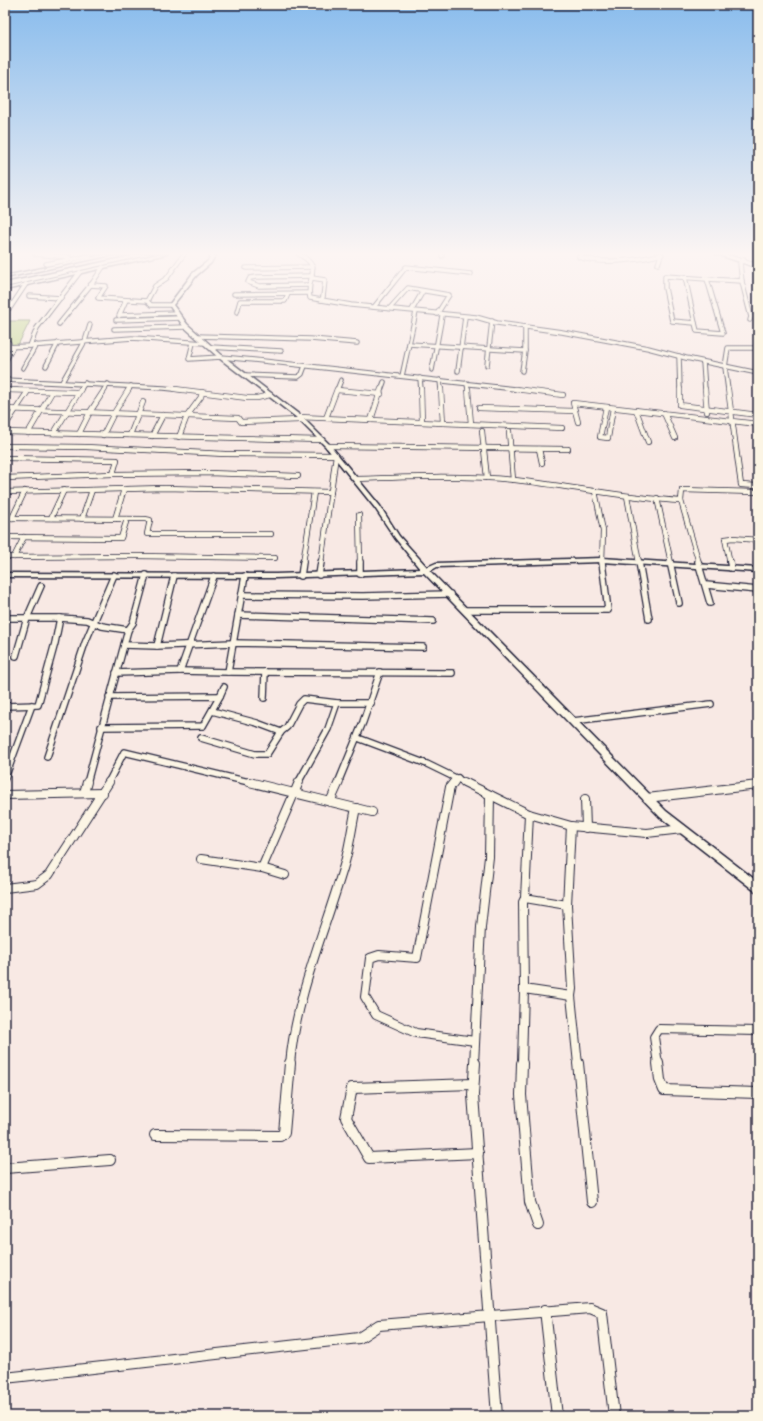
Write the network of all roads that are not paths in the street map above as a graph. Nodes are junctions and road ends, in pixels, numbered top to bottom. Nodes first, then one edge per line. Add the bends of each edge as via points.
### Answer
1 (43, 320) edge
2 (62, 320) edge
3 (116, 320) edge
4 (182, 320) edge
5 (413, 320) edge
6 (439, 320) edge
7 (464, 320) edge
8 (672, 320) edge
9 (719, 320) edge
10 (492, 321) joint
11 (695, 323) joint
12 (59, 324) dead end
13 (90, 325) dead end
14 (187, 327) junction
15 (114, 329) junction
16 (525, 329) dead end
17 (197, 336) junction
18 (5, 340) edge
19 (108, 340) junction
20 (85, 341) junction
21 (193, 342) junction
22 (58, 343) junction
23 (357, 343) dead end
24 (409, 344) junction
25 (36, 345) junction
26 (207, 345) junction
27 (30, 346) junction
28 (437, 346) junction
29 (9, 347) edge
30 (460, 347) junction
31 (758, 348) edge
32 (488, 349) junction
33 (281, 351) dead end
34 (525, 351) junction
35 (679, 356) junction
36 (221, 357) junction
37 (5, 362) edge
38 (704, 362) junction
39 (487, 365) dead end
40 (46, 366) dead end
41 (305, 366) junction
42 (725, 367) junction
43 (23, 368) dead end
44 (432, 370) dead end
45 (458, 371) dead end
46 (522, 371) dead end
47 (758, 373) edge
48 (245, 375) junction
49 (402, 376) junction
50 (420, 378) junction
51 (5, 380) edge
52 (341, 380) dead end
53 (440, 380) junction
54 (62, 382) junction
55 (384, 382) dead end
56 (85, 383) junction
57 (467, 383) junction
58 (108, 384) junction
59 (131, 386) junction
60 (5, 390) edge
61 (337, 390) junction
62 (28, 391) junction
63 (52, 392) junction
64 (74, 392) dead end
65 (202, 392) junction
66 (381, 394) junction
67 (270, 395) junction
68 (563, 395) dead end
69 (143, 402) dead end
70 (606, 407) junction
71 (480, 408) dead end
72 (613, 408) junction
73 (5, 409) edge
74 (16, 409) junction
75 (707, 409) junction
76 (40, 410) junction
77 (636, 410) junction
78 (68, 411) junction
79 (90, 412) junction
80 (575, 412) junction
81 (732, 412) junction
82 (114, 413) junction
83 (664, 413) junction
84 (138, 414) junction
85 (163, 415) junction
86 (758, 415) edge
87 (187, 416) junction
88 (300, 418) junction
89 (326, 418) junction
90 (707, 418) junction
91 (371, 420) junction
92 (732, 421) junction
93 (422, 422) junction
94 (578, 422) dead end
95 (443, 423) junction
96 (471, 424) junction
97 (758, 424) edge
98 (5, 426) edge
99 (562, 428) dead end
100 (482, 431) dead end
101 (509, 431) dead end
102 (5, 432) edge
103 (28, 433) junction
104 (54, 433) junction
105 (79, 434) junction
106 (103, 435) junction
107 (130, 435) junction
108 (152, 436) junction
109 (179, 436) junction
110 (675, 438) dead end
111 (322, 440) junction
112 (648, 442) dead end
113 (5, 446) edge
114 (328, 446) junction
115 (483, 448) junction
116 (511, 448) junction
117 (539, 448) junction
118 (121, 449) junction
119 (568, 449) dead end
120 (336, 455) junction
121 (5, 458) edge
122 (117, 460) junction
123 (542, 463) dead end
124 (113, 474) junction
125 (298, 476) dead end
126 (5, 478) edge
127 (487, 478) junction
128 (356, 479) junction
129 (513, 480) junction
130 (758, 486) edge
131 (124, 489) junction
132 (64, 490) junction
133 (92, 490) junction
134 (25, 491) junction
135 (595, 491) junction
136 (5, 492) edge
137 (314, 492) junction
138 (331, 492) junction
139 (755, 492) dead end
140 (627, 496) junction
141 (657, 498) junction
142 (681, 501) junction
143 (359, 515) dead end
144 (5, 518) edge
145 (12, 518) junction
146 (51, 518) junction
147 (82, 519) junction
148 (115, 519) junction
149 (127, 519) junction
150 (271, 534) dead end
151 (5, 537) edge
152 (24, 537) junction
153 (758, 540) edge
154 (5, 557) edge
155 (14, 557) junction
156 (276, 558) dead end
157 (602, 560) junction
158 (639, 562) junction
159 (671, 564) junction
160 (699, 566) junction
161 (731, 568) junction
162 (426, 570) junction
163 (758, 570) edge
164 (360, 574) junction
165 (5, 575) edge
166 (114, 575) junction
167 (146, 575) junction
168 (319, 575) junction
169 (174, 576) junction
170 (214, 576) junction
171 (245, 576) junction
172 (301, 576) junction
173 (706, 585) junction
174 (41, 586) dead end
175 (758, 590) edge
176 (450, 594) junction
177 (242, 595) junction
178 (679, 602) dead end
179 (710, 602) dead end
180 (465, 610) junction
181 (238, 615) junction
182 (5, 618) edge
183 (28, 618) junction
184 (60, 618) junction
185 (648, 619) dead end
186 (433, 621) dead end
187 (95, 623) junction
188 (128, 630) junction
189 (234, 644) junction
190 (124, 645) junction
191 (189, 645) junction
192 (157, 646) junction
193 (423, 647) dead end
194 (16, 656) dead end
195 (180, 670) junction
196 (228, 672) junction
197 (265, 672) junction
198 (380, 672) junction
199 (116, 673) junction
200 (452, 673) dead end
201 (224, 686) dead end
202 (220, 696) junction
203 (109, 697) junction
204 (264, 698) dead end
205 (337, 703) junction
206 (371, 703) junction
207 (712, 704) dead end
208 (32, 705) junction
209 (5, 706) edge
210 (212, 711) junction
211 (573, 721) junction
212 (101, 727) junction
213 (281, 732) junction
214 (201, 738) dead end
215 (358, 738) junction
216 (47, 757) dead end
217 (5, 778) edge
218 (458, 778) junction
219 (758, 785) edge
220 (84, 793) junction
221 (103, 793) junction
222 (293, 793) junction
223 (5, 795) edge
224 (490, 795) junction
225 (647, 798) junction
226 (585, 799) dead end
227 (330, 802) junction
228 (356, 808) junction
229 (372, 812) dead end
230 (529, 814) junction
231 (572, 826) junction
232 (586, 828) junction
233 (682, 829) junction
234 (202, 859) dead end
235 (262, 868) junction
236 (285, 875) dead end
237 (5, 888) edge
238 (758, 888) edge
239 (525, 898) junction
240 (568, 905) junction
241 (524, 989) junction
242 (571, 996) junction
243 (758, 1031) edge
244 (475, 1041) junction
245 (473, 1084) junction
246 (758, 1093) edge
247 (155, 1135) dead end
248 (478, 1153) junction
249 (110, 1160) dead end
250 (5, 1168) edge
251 (592, 1202) dead end
252 (538, 1225) dead end
253 (545, 1310) junction
254 (490, 1314) junction
255 (5, 1378) edge
256 (497, 1416) edge
257 (557, 1416) edge
258 (614, 1416) edge

1 - 27 street via 37,328
2 - 12 street
3 - 15 street
4 - 14 street
5 - 24 street
6 - 28 street
7 - 30 street
8 - 11 street
9 - 11 street via 722,333 697,331
10 - 32 street
10 - 35 street via 648,348
13 - 20 street
14 - 15 street
14 - 17 street
15 - 19 street
16 - 34 street
17 - 23 street via 311,338
17 - 26 street
18 - 29 street
19 - 20 street
19 - 21 street via 132,338
20 - 22 street
20 - 54 street
21 - 26 street
21 - 36 street via 188,359
22 - 25 street
22 - 40 street
24 - 28 street
24 - 49 street
25 - 27 street
25 - 43 street
26 - 33 street
26 - 36 street
27 - 29 street
28 - 30 street
28 - 44 street
29 - 37 street
30 - 32 street
30 - 45 street
31 - 42 street via 728,348
32 - 34 street
32 - 39 street
34 - 46 street
35 - 38 street
35 - 75 street via 680,405
36 - 41 street
36 - 48 street
38 - 42 street
38 - 75 street
41 - 48 street via 298,377
41 - 49 street
42 - 47 street
42 - 81 street
48 - 67 street
49 - 50 street
50 - 53 street
50 - 93 street
51 - 54 street
52 - 61 street
53 - 57 street
53 - 95 street
54 - 56 street
55 - 66 street
56 - 58 street
56 - 78 street
57 - 68 street
57 - 96 street
58 - 59 street
58 - 79 street
59 - 65 street
59 - 82 street
60 - 62 street
61 - 66 street
61 - 89 street
62 - 63 street
62 - 74 street
63 - 64 street
63 - 76 street
65 - 67 street via 252,398
65 - 87 street
66 - 91 street
67 - 88 street
69 - 84 street
70 - 72 street
70 - 72 street via 600,437 608,438
70 - 80 street via 573,403
71 - 80 street
72 - 77 street
73 - 74 street
74 - 76 street
74 - 98 street
75 - 81 street
75 - 90 street
76 - 78 street
76 - 103 street
77 - 83 street
77 - 112 street
78 - 79 street
78 - 104 street
79 - 82 street
79 - 105 street
80 - 94 street
81 - 86 street
81 - 92 street
82 - 84 street
82 - 106 street
83 - 90 street
83 - 110 street
84 - 85 street
84 - 107 street
85 - 87 street
85 - 108 street
87 - 88 street via 238,418 241,422
87 - 109 street
88 - 89 street
88 - 111 street
89 - 91 street
90 - 92 street
91 - 93 street
92 - 97 street
92 - 130 street via 741,485
93 - 95 street
95 - 96 street
96 - 99 street
100 - 115 street
101 - 116 street
102 - 103 street
103 - 104 street
104 - 105 street
105 - 106 street
106 - 107 street
107 - 108 street
108 - 109 street
109 - 111 street
111 - 114 street
113 - 118 street
114 - 115 street
114 - 120 street
115 - 116 street
115 - 127 street
116 - 117 street
116 - 129 street
117 - 119 street
117 - 123 street
118 - 120 street via 225,454
118 - 122 street
120 - 128 street
120 - 138 street
121 - 122 street
122 - 124 street
124 - 125 street via 208,473
124 - 126 street
127 - 128 street
127 - 129 street
128 - 162 street via 397,537
129 - 135 street
131 - 133 street
131 - 137 street
131 - 148 street
132 - 133 street
132 - 134 street
132 - 146 street
133 - 147 street
134 - 136 street
134 - 145 street
135 - 140 street
135 - 157 street via 603,531
137 - 138 street
137 - 172 street
138 - 168 street
139 - 142 street via 682,490
140 - 141 street
140 - 158 street
141 - 142 street
141 - 159 street
142 - 160 street
143 - 164 street
144 - 145 street
145 - 146 street
146 - 147 street
147 - 148 street
148 - 149 street
149 - 150 street via 150,520 147,534
149 - 152 street via 121,538
151 - 152 street
152 - 155 street
153 - 161 street via 725,539
154 - 155 street
155 - 156 street
157 - 158 street
157 - 162 street via 436,565
157 - 180 street via 608,610
158 - 159 street
158 - 185 street
159 - 160 street
159 - 178 street
160 - 161 street
160 - 173 street
161 - 163 street
162 - 164 street
162 - 176 street
164 - 168 street
165 - 166 street
166 - 167 street
166 - 187 street
167 - 169 street
167 - 188 street via 133,623
168 - 172 street
169 - 170 street
169 - 192 street
170 - 171 street
170 - 191 street
171 - 172 street
171 - 177 street
173 - 175 street
173 - 179 street
174 - 183 street
176 - 177 street
176 - 180 street
177 - 181 street
180 - 211 street
181 - 186 street
181 - 189 street
182 - 183 street
183 - 184 street
183 - 194 street
184 - 187 street
184 - 208 street via 38,705
187 - 188 street
187 - 216 street via 85,643
188 - 190 street
189 - 191 street
189 - 193 street
189 - 196 street
190 - 192 street
190 - 199 street
191 - 192 street
191 - 195 street
195 - 196 street
195 - 199 street
196 - 197 street
197 - 198 street
197 - 204 street
198 - 200 street
198 - 206 street
199 - 203 street
201 - 202 street
202 - 203 street
202 - 210 street
203 - 212 street
205 - 206 street
205 - 213 street via 304,700
205 - 222 street via 328,729
206 - 215 street
207 - 211 street
208 - 209 street
208 - 217 street
210 - 212 street via 203,726
210 - 213 street
211 - 225 street
212 - 220 street
213 - 214 street via 267,754 255,754
215 - 218 street
215 - 227 street
218 - 224 street
218 - 244 street via 450,787 417,958 379,955 370,958 364,997 376,1015 416,1033
219 - 225 street
220 - 221 street
220 - 223 street
221 - 222 street via 124,752
221 - 237 street via 49,875 38,884
222 - 227 street
222 - 235 street
224 - 230 street
224 - 244 street via 489,857 481,927
225 - 233 street
226 - 232 street
227 - 228 street
228 - 229 street
228 - 247 street via 345,861 298,1015 290,1061 284,1133 280,1136
230 - 231 street
230 - 239 street
231 - 232 street
231 - 240 street
232 - 233 street via 647,833
233 - 238 street
234 - 235 street
235 - 236 street
239 - 240 street
239 - 241 street
240 - 242 street
241 - 242 street
241 - 252 street via 521,1095 530,1202
242 - 251 street
243 - 246 street via 659,1029 654,1037 660,1080 664,1090
244 - 245 street
245 - 248 street
245 - 248 street via 352,1088 346,1118 370,1158
248 - 254 street
249 - 250 street
253 - 254 street
253 - 257 street
253 - 258 street via 590,1308 602,1313
254 - 255 street via 379,1325 359,1338
254 - 256 street

